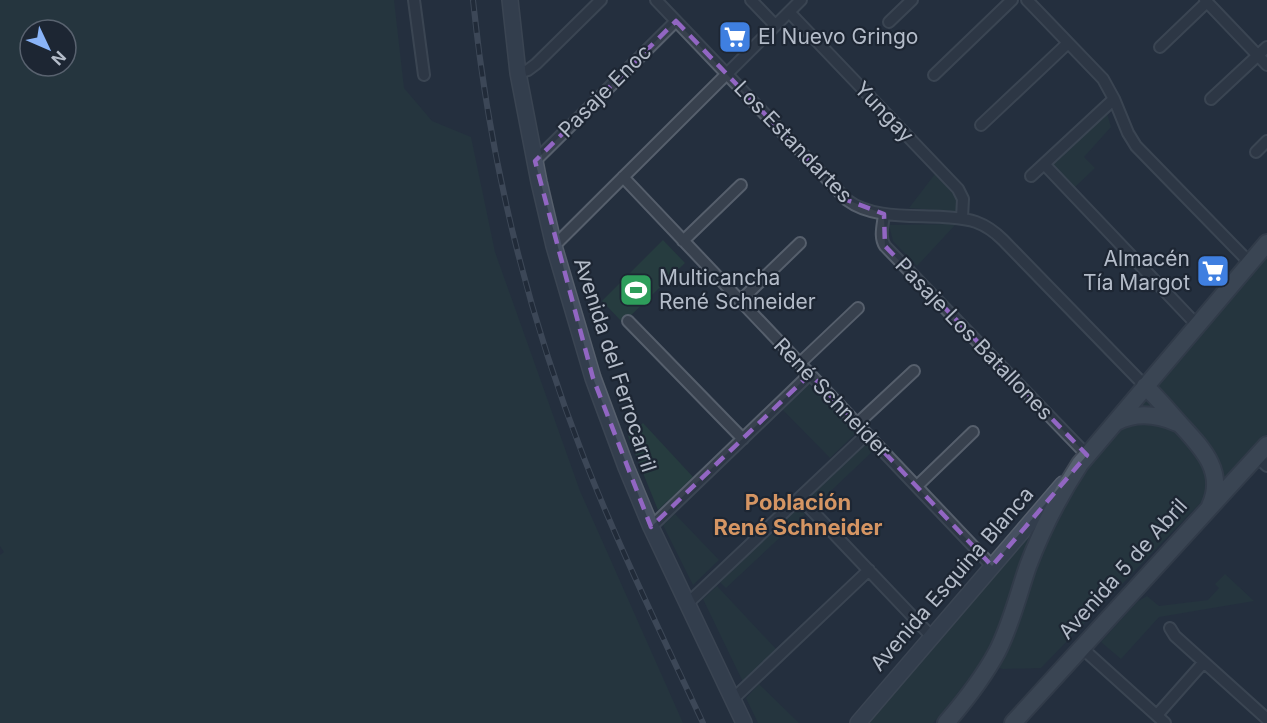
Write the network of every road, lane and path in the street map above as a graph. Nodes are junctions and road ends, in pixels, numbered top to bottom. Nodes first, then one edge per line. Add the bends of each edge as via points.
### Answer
1 (414, 0) edge
2 (510, 0) edge
3 (601, 0) edge
4 (656, 0) edge
5 (752, 0) edge
6 (801, 0) edge
7 (912, 0) edge
8 (1012, 0) edge
9 (1027, 0) edge
10 (1206, 1) edge
11 (789, 12) junction
12 (676, 21) junction
13 (889, 22) dead end
14 (775, 25) junction
15 (1068, 43) junction
16 (1160, 47) dead end
17 (1267, 47) edge
18 (1258, 56) junction
19 (1267, 65) edge
20 (726, 73) junction
21 (518, 74) junction
22 (424, 75) dead end
23 (934, 75) dead end
24 (1114, 99) junction
25 (1211, 99) dead end
26 (981, 125) dead end
27 (1267, 141) edge
28 (1256, 152) dead end
29 (535, 161) junction
30 (1044, 164) junction
31 (1031, 176) dead end
32 (623, 177) junction
33 (741, 185) dead end
34 (884, 214) junction
35 (962, 218) junction
36 (683, 241) junction
37 (800, 243) dead end
38 (1267, 243) edge
39 (554, 246) junction
40 (1250, 263) junction
41 (740, 301) junction
42 (858, 308) dead end
43 (628, 321) dead end
44 (1197, 325) junction
45 (800, 363) junction
46 (914, 371) dead end
47 (810, 374) junction
48 (1145, 386) junction
49 (1115, 423) junction
50 (857, 424) junction
51 (1181, 425) junction
52 (974, 432) dead end
53 (867, 434) junction
54 (743, 439) junction
55 (1264, 456) edge
56 (1084, 460) junction
57 (917, 486) junction
58 (800, 498) junction
59 (1209, 507) junction
60 (651, 527) junction
61 (992, 566) junction
62 (868, 570) junction
63 (687, 604) junction
64 (1170, 628) dead end
65 (932, 637) junction
66 (1082, 648) junction
67 (1204, 662) junction
68 (733, 699) junction
69 (1156, 715) junction
70 (1267, 719) edge
71 (744, 723) edge
72 (858, 723) edge
73 (946, 723) edge
74 (1012, 723) edge
75 (1165, 723) edge

1 - 22 street
2 - 21 street, Avenida del Ferrocarril
3 - 21 street via 536,64
4 - 12 street, Los Estandartes
5 - 14 street
6 - 11 street
7 - 13 street
8 - 23 street
9 - 15 street
10 - 16 street
10 - 18 street
11 - 14 street
11 - 35 street, Yungay via 958,189 963,199
12 - 20 street, Los Estandartes
12 - 29 street, Pasaje Enoc
14 - 20 street
15 - 24 street via 1103,79
15 - 26 street
17 - 18 street
18 - 19 street
18 - 25 street
20 - 32 street
20 - 34 street, Los Estandartes via 847,200 867,211
21 - 29 street, Avenida del Ferrocarril
24 - 30 street
24 - 40 street via 1136,146
27 - 28 street
29 - 39 street, Avenida del Ferrocarril
30 - 31 street
30 - 44 street
32 - 36 street, René Schneider
32 - 39 street
33 - 36 street
34 - 35 street, Los Estandartes
34 - 56 street, Pasaje Los Batallones via 881,236 885,246
35 - 48 street, Los Estandartes via 978,222 998,235
36 - 41 street, René Schneider
37 - 41 street
38 - 40 main road, Avenida Esquina Blanca
39 - 60 street, Avenida del Ferrocarril via 597,389
40 - 44 main road, Avenida Esquina Blanca
41 - 45 street, René Schneider
42 - 45 street
43 - 54 street
44 - 48 main road, Avenida Esquina Blanca
45 - 47 street, René Schneider
46 - 50 street
47 - 50 street, René Schneider
47 - 54 street
48 - 49 main road, Avenida Esquina Blanca
48 - 51 main road
49 - 51 main road via 1142,414
49 - 56 main road, Avenida Esquina Blanca
50 - 53 street, René Schneider
51 - 59 main road via 1211,465 1215,486
52 - 57 street
53 - 57 street, René Schneider
53 - 58 street
54 - 60 street
55 - 59 main road, Avenida 5 de Abril
56 - 61 street, Avenida Esquina Blanca
56 - 73 main road, Avenida Esquina Blanca via 1046,523 996,653 974,689
57 - 61 street, René Schneider
58 - 62 street
58 - 63 street
59 - 66 main road, Avenida 5 de Abril
60 - 63 street, Avenida del Ferrocarril
61 - 65 street, Avenida Esquina Blanca
62 - 65 street
62 - 68 street
63 - 68 street, Avenida del Ferrocarril
64 - 67 street
65 - 72 street, Avenida Esquina Blanca
66 - 69 street
66 - 74 main road, Avenida 5 de Abril
67 - 69 street
67 - 70 street
68 - 71 street, Avenida del Ferrocarril
69 - 75 street

